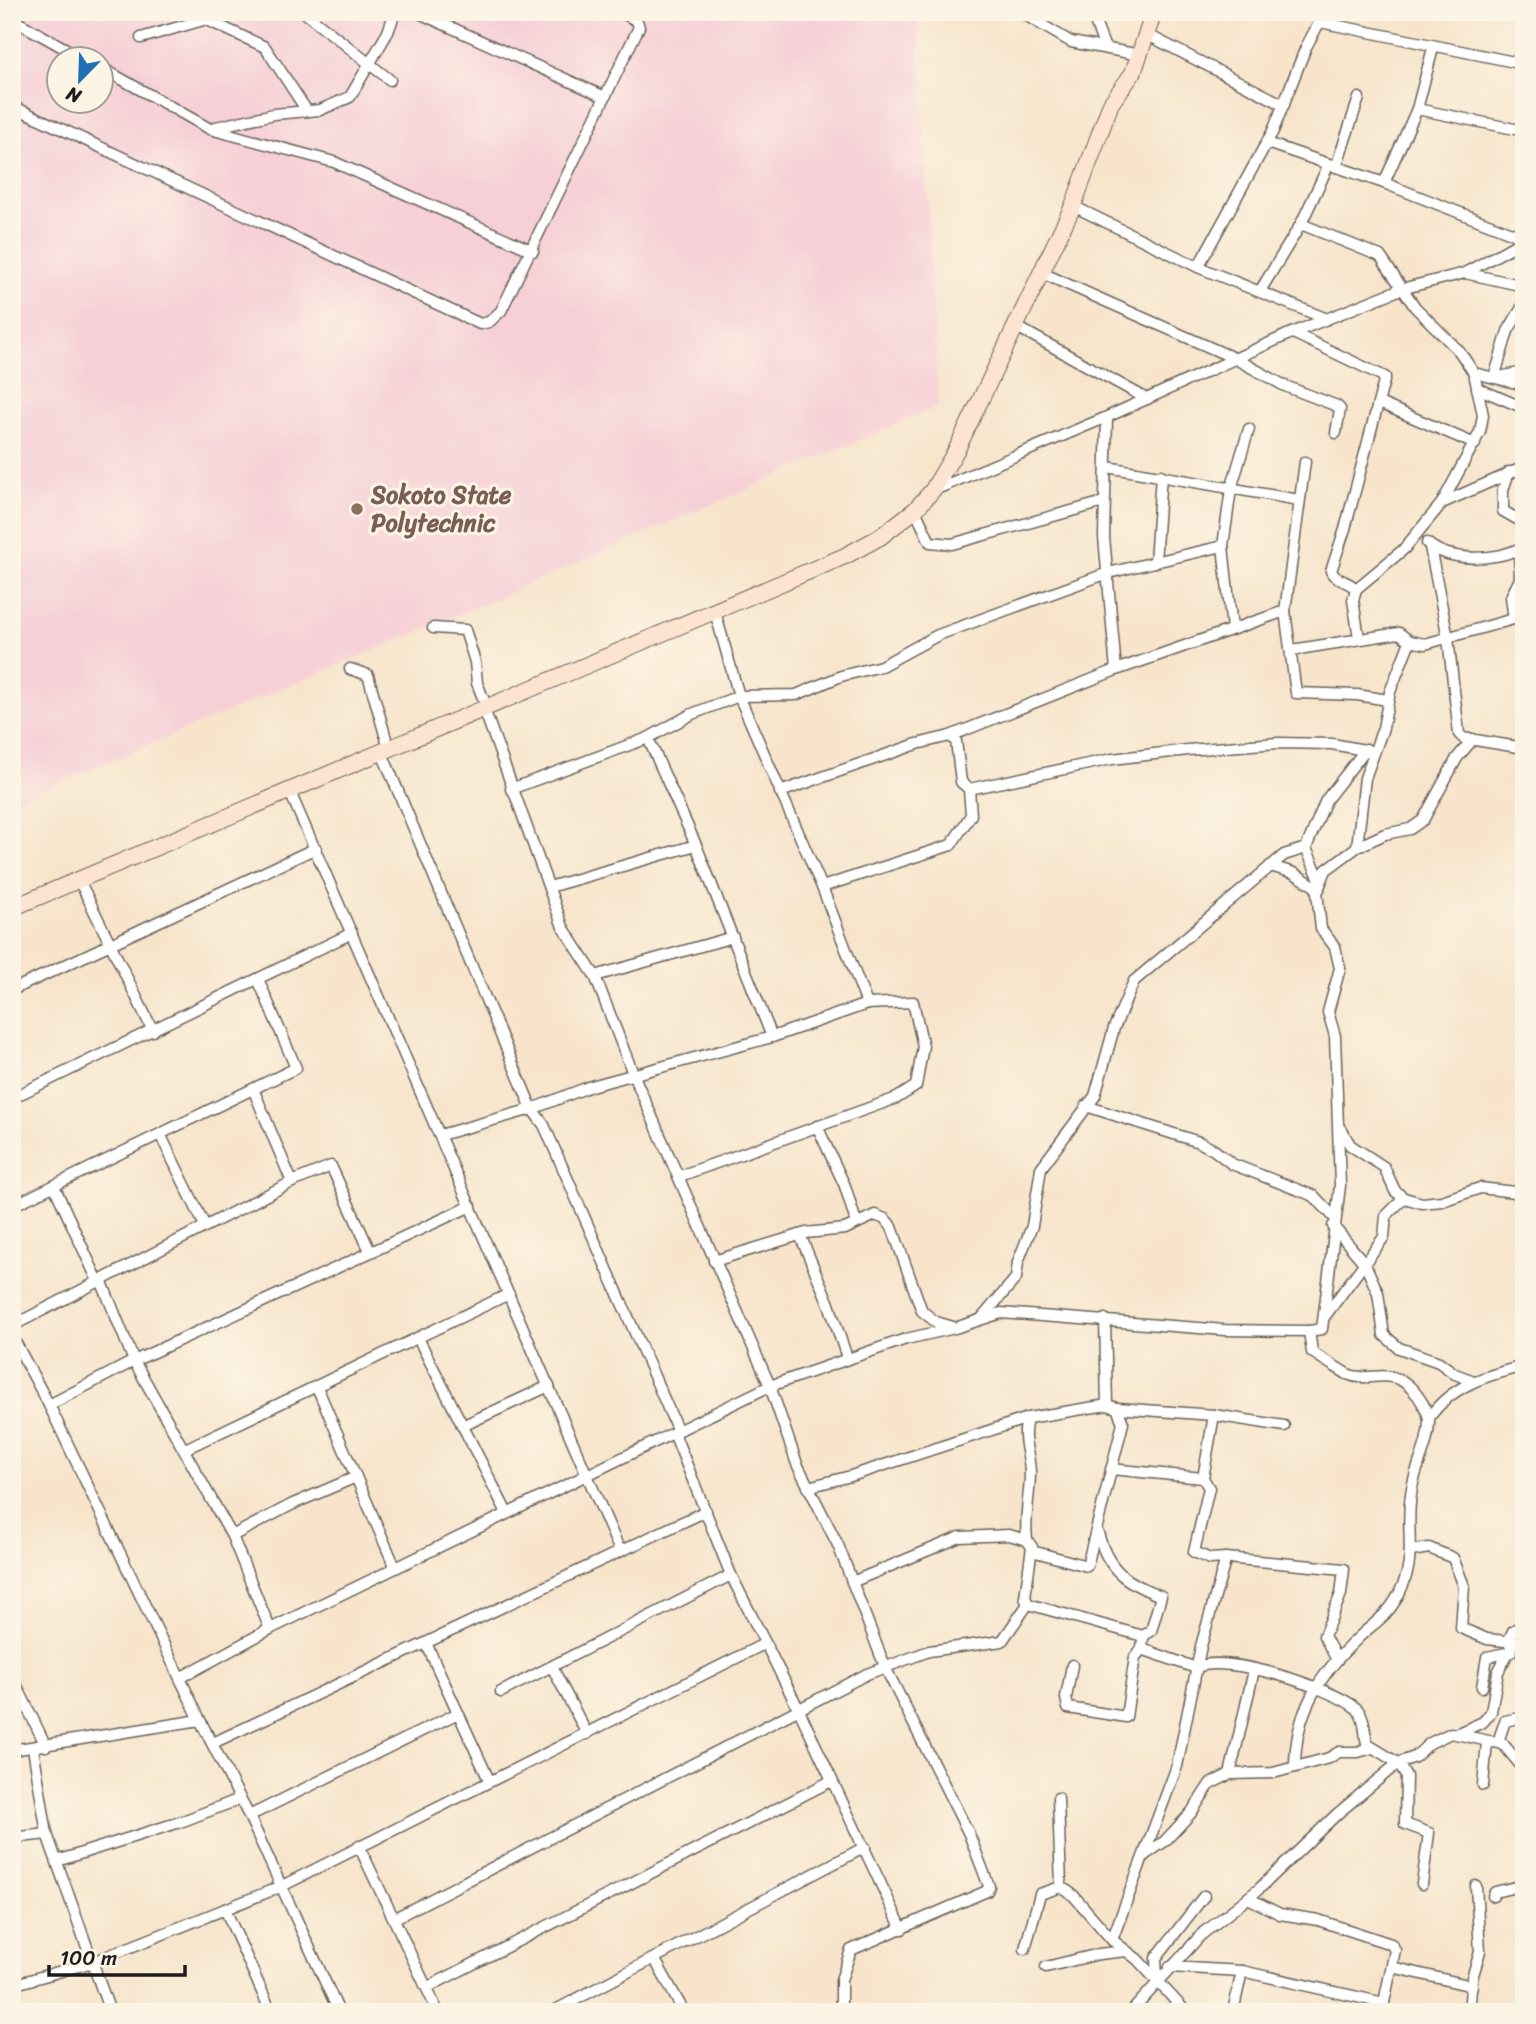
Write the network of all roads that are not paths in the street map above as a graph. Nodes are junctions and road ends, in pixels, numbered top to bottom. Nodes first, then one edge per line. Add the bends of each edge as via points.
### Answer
1 (190, 12) edge
2 (231, 12) edge
3 (304, 12) edge
4 (395, 12) edge
5 (417, 12) edge
6 (621, 12) edge
7 (1020, 12) edge
8 (1091, 12) edge
9 (1154, 12) edge
10 (1323, 17) edge
11 (12, 19) edge
12 (206, 19) junction
13 (1148, 35) junction
14 (141, 38) dead end
15 (61, 46) edge
16 (1105, 48) junction
17 (1433, 48) junction
18 (1140, 55) junction
19 (370, 64) junction
20 (1524, 64) edge
21 (116, 76) edge
22 (390, 80) dead end
23 (605, 97) junction
24 (1359, 98) dead end
25 (1284, 105) junction
26 (12, 106) edge
27 (1417, 109) junction
28 (307, 111) junction
29 (210, 128) junction
30 (1524, 131) edge
31 (1267, 143) junction
32 (1332, 165) junction
33 (1384, 183) junction
34 (1073, 206) junction
35 (1301, 224) junction
36 (1524, 239) edge
37 (533, 250) junction
38 (1198, 267) junction
39 (1042, 273) junction
40 (1465, 273) junction
41 (1524, 286) edge
42 (1401, 289) junction
43 (1260, 291) junction
44 (1524, 304) edge
45 (1326, 319) junction
46 (1017, 327) junction
47 (1293, 332) junction
48 (1236, 359) junction
49 (1524, 372) edge
50 (1474, 373) junction
51 (1494, 378) junction
52 (1524, 384) edge
53 (1477, 388) junction
54 (1147, 399) junction
55 (1379, 403) junction
56 (1524, 408) edge
57 (1107, 417) junction
58 (1249, 429) dead end
59 (1336, 433) dead end
60 (1475, 444) junction
61 (1305, 462) dead end
62 (1107, 467) junction
63 (1524, 467) edge
64 (1509, 472) junction
65 (1161, 475) junction
66 (1231, 489) junction
67 (932, 491) junction
68 (1298, 500) junction
69 (1104, 502) junction
70 (1442, 503) junction
71 (915, 510) junction
72 (1524, 523) edge
73 (1419, 534) junction
74 (1223, 546) junction
75 (1430, 547) junction
76 (1521, 548) edge
77 (1155, 562) junction
78 (1108, 573) junction
79 (1356, 589) junction
80 (1285, 611) junction
81 (715, 612) junction
82 (1519, 618) edge
83 (433, 628) dead end
84 (1232, 629) junction
85 (1359, 638) junction
86 (1448, 638) junction
87 (1410, 641) junction
88 (1292, 650) junction
89 (350, 669) dead end
90 (1116, 670) junction
91 (739, 696) junction
92 (1388, 701) junction
93 (486, 709) junction
94 (950, 736) junction
95 (648, 738) junction
96 (1473, 739) junction
97 (1524, 748) edge
98 (386, 751) junction
99 (1369, 751) junction
100 (512, 789) junction
101 (969, 789) junction
102 (290, 792) junction
103 (780, 792) junction
104 (696, 845) junction
105 (1357, 847) junction
106 (316, 848) junction
107 (1306, 848) junction
108 (1270, 866) junction
109 (79, 880) junction
110 (1320, 886) junction
111 (549, 887) junction
112 (822, 887) junction
113 (12, 908) edge
114 (352, 933) junction
115 (733, 937) junction
116 (111, 944) junction
117 (596, 976) junction
118 (258, 979) junction
119 (12, 990) edge
120 (867, 1004) junction
121 (153, 1031) junction
122 (772, 1037) junction
123 (634, 1076) junction
124 (254, 1091) junction
125 (12, 1098) edge
126 (1086, 1106) junction
127 (532, 1109) junction
128 (1336, 1121) junction
129 (817, 1126) junction
130 (440, 1135) junction
131 (161, 1136) junction
132 (680, 1176) junction
133 (292, 1182) junction
134 (54, 1186) junction
135 (1524, 1193) edge
136 (1404, 1198) junction
137 (12, 1206) edge
138 (471, 1206) junction
139 (1334, 1221) junction
140 (856, 1222) junction
141 (205, 1226) junction
142 (800, 1235) junction
143 (370, 1251) junction
144 (714, 1261) junction
145 (1365, 1264) junction
146 (99, 1280) junction
147 (509, 1294) junction
148 (982, 1318) junction
149 (1323, 1318) junction
150 (1105, 1319) junction
151 (12, 1326) edge
152 (955, 1328) junction
153 (1309, 1331) junction
154 (12, 1336) edge
155 (418, 1338) junction
156 (847, 1359) junction
157 (134, 1361) junction
158 (1524, 1366) edge
159 (1474, 1381) junction
160 (549, 1386) junction
161 (770, 1386) junction
162 (317, 1387) junction
163 (49, 1405) junction
164 (1112, 1407) junction
165 (1213, 1415) junction
166 (1429, 1418) junction
167 (1028, 1419) junction
168 (462, 1426) junction
169 (1284, 1426) dead end
170 (676, 1432) junction
171 (185, 1449) junction
172 (1111, 1469) junction
173 (587, 1475) junction
174 (356, 1477) junction
175 (1203, 1478) junction
176 (808, 1487) junction
177 (706, 1511) junction
178 (507, 1513) junction
179 (1097, 1532) junction
180 (232, 1536) junction
181 (1030, 1545) junction
182 (620, 1551) junction
183 (1411, 1551) junction
184 (1226, 1558) junction
185 (394, 1567) junction
186 (731, 1575) junction
187 (852, 1583) junction
188 (1028, 1604) junction
189 (1524, 1623) edge
190 (270, 1629) junction
191 (1143, 1636) junction
192 (426, 1643) junction
193 (764, 1644) junction
194 (1510, 1647) junction
195 (1142, 1649) junction
196 (1337, 1660) junction
197 (1072, 1665) dead end
198 (552, 1667) junction
199 (885, 1667) junction
200 (1196, 1668) junction
201 (1254, 1670) junction
202 (12, 1676) edge
203 (180, 1678) junction
204 (1482, 1687) dead end
205 (1313, 1688) junction
206 (501, 1692) dead end
207 (799, 1710) junction
208 (458, 1713) junction
209 (1524, 1717) edge
210 (200, 1720) junction
211 (1458, 1733) junction
212 (587, 1734) junction
213 (1492, 1742) junction
214 (213, 1743) junction
215 (46, 1746) junction
216 (33, 1748) junction
217 (1372, 1748) junction
218 (12, 1750) edge
219 (1398, 1763) junction
220 (1295, 1767) junction
221 (1524, 1769) edge
222 (1230, 1774) junction
223 (489, 1780) junction
224 (831, 1781) junction
225 (1483, 1785) dead end
226 (1058, 1798) dead end
227 (240, 1799) junction
228 (249, 1816) junction
229 (47, 1834) junction
230 (12, 1838) edge
231 (359, 1846) junction
232 (864, 1847) junction
233 (1145, 1855) junction
234 (57, 1861) junction
235 (1422, 1884) dead end
236 (1524, 1885) edge
237 (1060, 1886) junction
238 (1476, 1886) dead end
239 (280, 1887) junction
240 (1204, 1896) dead end
241 (1493, 1896) dead end
242 (1248, 1898) junction
243 (225, 1909) junction
244 (395, 1918) junction
245 (902, 1929) junction
246 (1112, 1940) junction
247 (1025, 1949) dead end
248 (1126, 1951) junction
249 (655, 1960) junction
250 (93, 1962) junction
251 (1046, 1967) dead end
252 (1170, 1967) junction
253 (1392, 1967) junction
254 (1242, 1971) junction
255 (1157, 1980) junction
256 (12, 1985) edge
257 (1472, 1986) junction
258 (428, 1987) junction
259 (267, 2003) dead end
260 (1383, 2007) edge
261 (110, 2012) edge
262 (339, 2012) edge
263 (438, 2012) edge
264 (552, 2012) edge
265 (684, 2012) edge
266 (841, 2012) edge
267 (1131, 2012) edge
268 (1186, 2012) edge
269 (1233, 2012) edge
270 (1469, 2012) edge

1 - 12 street
2 - 12 street
3 - 19 street
4 - 19 street
5 - 23 street
6 - 23 street via 637,20 639,26
7 - 16 street via 1071,42
8 - 16 street
9 - 13 street
10 - 17 street
10 - 25 street
11 - 15 street
12 - 14 street
12 - 28 street via 265,47
13 - 18 street
13 - 25 street
16 - 18 street
17 - 20 street
17 - 27 street
18 - 34 street via 1111,103
19 - 22 street
19 - 28 street via 350,97
21 - 29 street
23 - 37 street
24 - 32 street
25 - 31 street
26 - 37 street via 480,324 501,311
27 - 30 street
27 - 33 street
28 - 29 street
29 - 37 street via 334,162
31 - 32 street
31 - 38 street
32 - 33 street
32 - 35 street
33 - 36 street
34 - 38 street
34 - 39 street
35 - 42 street via 1380,256
35 - 43 street
36 - 40 street
38 - 43 street
39 - 46 street
39 - 48 street
40 - 41 street
40 - 42 street
42 - 45 street
42 - 50 street
43 - 45 street
44 - 51 street via 1508,331
45 - 47 street
46 - 54 street
46 - 67 street
47 - 48 street
47 - 55 street via 1383,374 1386,382
48 - 54 street
48 - 59 street via 1285,386 1337,405
49 - 51 street
50 - 51 street
50 - 53 street
51 - 52 street
53 - 56 street
53 - 60 street via 1483,415
54 - 57 street
55 - 60 street
55 - 79 street via 1331,571
57 - 62 street
57 - 67 street
58 - 66 street
60 - 70 street
61 - 68 street
62 - 65 street
62 - 69 street
63 - 64 street
64 - 70 street
64 - 72 street via 1503,511
65 - 66 street
65 - 77 street
66 - 68 street
66 - 74 street
67 - 71 street
68 - 80 street
69 - 71 street via 952,544 930,541
69 - 78 street
70 - 73 street
71 - 81 street via 845,556
73 - 75 street
73 - 79 street
74 - 77 street
74 - 84 street
75 - 76 street via 1479,559
75 - 86 street
76 - 82 street via 1520,579 1511,597
77 - 78 street
78 - 90 street
78 - 91 street via 938,635 881,666 796,695
79 - 85 street via 1353,600
80 - 84 street
80 - 88 street
81 - 91 street
81 - 93 street
82 - 86 street
83 - 93 street via 465,630
84 - 90 street
85 - 87 street via 1399,633
85 - 88 street
86 - 87 street via 1425,644
86 - 96 street via 1458,731 1463,738
87 - 92 street
88 - 92 street via 1298,694 1357,695
89 - 98 street via 368,675
90 - 94 street
91 - 95 street
91 - 103 street
92 - 99 street via 1383,728
93 - 98 street
93 - 100 street
94 - 101 street via 960,748 961,782
94 - 103 street
95 - 100 street
95 - 104 street
96 - 97 street
96 - 105 street via 1457,758 1423,820
98 - 102 street
98 - 127 street
99 - 101 street via 1332,744 1277,743 1188,750 1112,759
99 - 105 street
99 - 107 street via 1326,800
100 - 111 street
101 - 112 street via 971,815 951,845
102 - 106 street
102 - 109 street
103 - 112 street
104 - 111 street
104 - 115 street
105 - 110 street via 1326,870
106 - 114 street
106 - 116 street
107 - 108 street via 1284,855
107 - 110 street
108 - 110 street
108 - 126 street via 1134,981 1114,1028 1095,1096
109 - 113 street
109 - 116 street
110 - 128 street via 1321,929 1335,947 1340,968 1328,1012 1335,1036
111 - 117 street via 563,927
112 - 120 street
114 - 118 street
114 - 130 street
115 - 117 street
115 - 122 street
116 - 119 street
116 - 121 street
117 - 123 street
118 - 121 street
118 - 124 street via 296,1068
120 - 122 street
120 - 129 street via 913,1002 923,1046 916,1086 869,1111
121 - 125 street
122 - 123 street
123 - 127 street via 591,1086
123 - 132 street
124 - 131 street
124 - 133 street
126 - 139 street via 1199,1142 1232,1164 1314,1196
126 - 148 street via 1041,1168 1032,1226 1016,1278
127 - 130 street
127 - 170 street via 544,1125
128 - 136 street via 1350,1145 1384,1167 1395,1191
128 - 139 street via 1340,1155
129 - 132 street
129 - 140 street
130 - 138 street
131 - 134 street
131 - 141 street
132 - 144 street
133 - 141 street
133 - 143 street via 331,1166
134 - 137 street
134 - 146 street
135 - 136 street via 1480,1188 1442,1201 1422,1203
136 - 145 street via 1386,1216 1384,1237
138 - 143 street
138 - 147 street
139 - 145 street
139 - 149 street
140 - 142 street via 845,1229
140 - 152 street via 875,1215 889,1222 922,1311
141 - 146 street
142 - 144 street
142 - 156 street
143 - 157 street
144 - 161 street
145 - 149 street
145 - 159 street via 1378,1293 1384,1335 1399,1348
146 - 151 street
146 - 157 street
147 - 155 street
147 - 160 street
148 - 150 street via 1001,1313
148 - 152 street
149 - 153 street via 1322,1329
150 - 153 street via 1225,1330
150 - 164 street
152 - 156 street
153 - 166 street via 1312,1352 1318,1357 1349,1375 1397,1377 1412,1389
154 - 163 street
155 - 162 street
155 - 168 street
156 - 161 street
157 - 163 street
157 - 171 street
158 - 159 street
159 - 166 street
160 - 168 street
160 - 173 street
161 - 170 street
161 - 176 street
162 - 171 street
162 - 174 street
163 - 203 street
164 - 165 street
164 - 167 street
164 - 172 street via 1122,1423
165 - 169 street
165 - 175 street
166 - 183 street via 1423,1460 1412,1486
167 - 176 street
167 - 181 street via 1024,1427 1030,1468 1025,1513
168 - 178 street
170 - 173 street
170 - 177 street
171 - 180 street
172 - 175 street
172 - 179 street
173 - 178 street
173 - 182 street
174 - 180 street
174 - 185 street
175 - 184 street via 1209,1488 1194,1552 1210,1559
176 - 187 street
177 - 182 street
177 - 186 street
178 - 185 street
179 - 181 street via 1087,1566
179 - 191 street via 1113,1566 1128,1583 1161,1596 1151,1630
180 - 190 street
181 - 187 street via 991,1534 960,1537
181 - 188 street
182 - 192 street
183 - 194 street via 1429,1548 1448,1554 1464,1586 1461,1628
183 - 196 street via 1411,1566 1394,1604
184 - 196 street via 1344,1569 1341,1594 1324,1636
184 - 200 street
185 - 190 street
186 - 193 street
186 - 198 street
187 - 199 street
188 - 191 street
188 - 199 street via 1002,1641 929,1651
189 - 194 street via 1513,1631
190 - 203 street
191 - 195 street
192 - 208 street
192 - 214 street
193 - 207 street
193 - 212 street
194 - 204 street via 1487,1657
194 - 211 street via 1499,1672 1491,1712 1483,1722
195 - 197 street via 1135,1657 1126,1717 1068,1708
195 - 200 street
196 - 205 street
198 - 206 street
198 - 212 street
199 - 207 street
199 - 245 street via 969,1834 989,1886 987,1891
200 - 201 street via 1204,1663
200 - 233 street via 1177,1766
201 - 205 street
201 - 222 street
202 - 215 street
203 - 210 street
205 - 217 street via 1357,1709
205 - 220 street via 1296,1732
207 - 224 street
207 - 244 street
208 - 223 street
208 - 228 street
209 - 213 street via 1505,1721
210 - 214 street
210 - 215 street
211 - 213 street
211 - 219 street via 1444,1736
212 - 223 street
213 - 221 street via 1507,1746
213 - 225 street
214 - 227 street
215 - 216 street
216 - 218 street
216 - 229 street
217 - 219 street
217 - 220 street via 1339,1752
219 - 235 street via 1406,1776 1405,1824 1429,1832
219 - 242 street
220 - 222 street via 1273,1773
222 - 233 street via 1210,1784 1191,1813
223 - 231 street
224 - 232 street
224 - 258 street
226 - 237 street
227 - 228 street
227 - 234 street
228 - 239 street
229 - 230 street
229 - 234 street
231 - 239 street
231 - 244 street
232 - 245 street
232 - 249 street
233 - 246 street
234 - 250 street
236 - 241 street
237 - 246 street
237 - 247 street via 1040,1894
238 - 257 street via 1480,1952
239 - 243 street
239 - 262 street
240 - 255 street via 1156,1958
242 - 252 street
242 - 253 street via 1280,1914 1318,1920 1391,1944 1395,1950
243 - 250 street
243 - 259 street
244 - 258 street
245 - 266 street via 851,1950 841,1980
246 - 248 street
248 - 251 street
248 - 255 street
249 - 264 street
249 - 265 street
250 - 256 street
250 - 261 street
252 - 254 street
252 - 255 street
253 - 257 street
253 - 260 street
254 - 260 street
254 - 269 street
255 - 267 street
255 - 268 street
257 - 270 street
258 - 263 street

